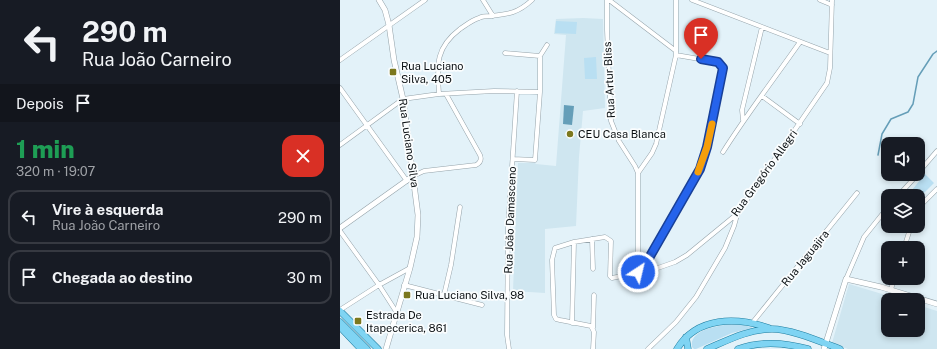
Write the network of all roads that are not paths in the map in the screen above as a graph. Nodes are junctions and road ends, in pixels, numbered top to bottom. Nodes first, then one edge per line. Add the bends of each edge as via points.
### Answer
1 (379, 0) edge
2 (425, 0) edge
3 (483, 0) edge
4 (532, 0) edge
5 (608, 0) edge
6 (676, 0) edge
7 (692, 0) edge
8 (820, 0) edge
9 (832, 2) edge
10 (493, 16) junction
11 (389, 25) junction
12 (762, 27) junction
13 (800, 42) junction
14 (547, 45) dead end
15 (505, 53) dead end
16 (676, 53) junction
17 (830, 54) junction
18 (540, 56) junction
19 (340, 60) edge
20 (340, 88) edge
21 (517, 91) junction
22 (540, 92) junction
23 (439, 94) junction
24 (446, 94) junction
25 (762, 96) junction
26 (403, 99) junction
27 (743, 120) junction
28 (800, 124) junction
29 (367, 125) junction
30 (340, 145) edge
31 (937, 151) edge
32 (723, 152) dead end
33 (513, 159) junction
34 (925, 166) edge
35 (638, 173) junction
36 (413, 176) junction
37 (407, 180) junction
38 (912, 181) edge
39 (904, 189) edge
40 (937, 189) edge
41 (857, 193) dead end
42 (416, 194) junction
43 (925, 201) edge
44 (460, 207) dead end
45 (737, 214) junction
46 (881, 216) edge
47 (340, 230) edge
48 (592, 239) junction
49 (574, 242) junction
50 (410, 268) junction
51 (594, 269) dead end
52 (640, 272) junction
53 (846, 279) junction
54 (380, 285) junction
55 (404, 285) junction
56 (892, 285) edge
57 (891, 290) junction
58 (444, 295) junction
59 (594, 295) dead end
60 (937, 303) edge
61 (482, 305) dead end
62 (340, 311) edge
63 (397, 313) junction
64 (340, 322) edge
65 (753, 322) junction
66 (572, 323) junction
67 (340, 327) edge
68 (593, 328) junction
69 (773, 329) junction
70 (686, 337) junction
71 (825, 346) edge
72 (361, 349) edge
73 (367, 349) edge
74 (378, 349) edge
75 (386, 349) edge
76 (508, 349) edge
77 (593, 349) edge
78 (648, 349) edge
79 (677, 349) edge
80 (688, 349) edge
81 (707, 349) edge
82 (738, 349) edge
83 (808, 349) edge
84 (840, 349) edge

1 - 11 street, Rua Luciano Silva
2 - 11 street
3 - 10 street
4 - 10 street via 512,13
5 - 16 street
5 - 35 street, Rua Artur Bliss via 606,30 611,121 619,141
6 - 16 street
7 - 12 street
8 - 9 street
9 - 17 street, Rua Gregório Allegri
10 - 23 street via 479,17 458,30 445,43 437,67
11 - 19 street
11 - 26 street, Rua Luciano Silva
12 - 13 street
12 - 27 street via 743,106
13 - 17 street
13 - 25 street
14 - 18 street
15 - 18 street
16 - 35 street via 656,144
16 - 52 street via 718,62 724,72 700,169
17 - 28 street, Rua Gregório Allegri via 827,83
18 - 22 street
20 - 29 street
21 - 22 street
21 - 24 street
21 - 33 street, Rua João Damasceno
22 - 33 street via 535,160
23 - 24 street
23 - 26 street
24 - 36 street via 480,155 480,163 424,171
25 - 27 street
25 - 28 street
26 - 29 street
26 - 36 street, Rua Luciano Silva
27 - 32 street
28 - 45 street, Rua Gregório Allegri
29 - 30 street
29 - 37 street
31 - 34 street
33 - 76 street, Rua João Damasceno via 508,228
35 - 52 street, Rua Artur Bliss
36 - 37 street
36 - 42 street, Rua Luciano Silva
37 - 42 street, Rua Luciano Silva
37 - 47 street
38 - 39 street
40 - 43 street
41 - 65 street, Rua Jaguajira
42 - 50 street, Rua Luciano Silva via 417,237
44 - 58 street
45 - 52 street, Rua Gregório Allegri via 681,259
45 - 78 street via 729,240 696,297 676,322
46 - 53 street via 862,242
47 - 54 street
48 - 49 street
48 - 51 street
48 - 52 street, Rua Gregório Allegri via 605,237 611,241 612,278
49 - 66 street
49 - 66 street via 555,248 552,260 554,315 560,320
50 - 54 street
50 - 55 street, Rua Luciano Silva
53 - 57 street
53 - 71 street
54 - 62 street
54 - 63 street
55 - 58 street
55 - 63 street, Rua Luciano Silva
56 - 57 street
57 - 60 street
58 - 61 street
59 - 68 street
62 - 74 main road
63 - 75 street, Rua Luciano Silva
64 - 73 main road
65 - 69 main road
65 - 70 main road via 728,321 711,324 694,330
66 - 68 street
67 - 72 main road
68 - 77 street
69 - 71 main road via 791,332
69 - 81 main road via 756,330
70 - 79 main road
70 - 80 main road
71 - 84 main road
82 - 83 main road via 764,344

